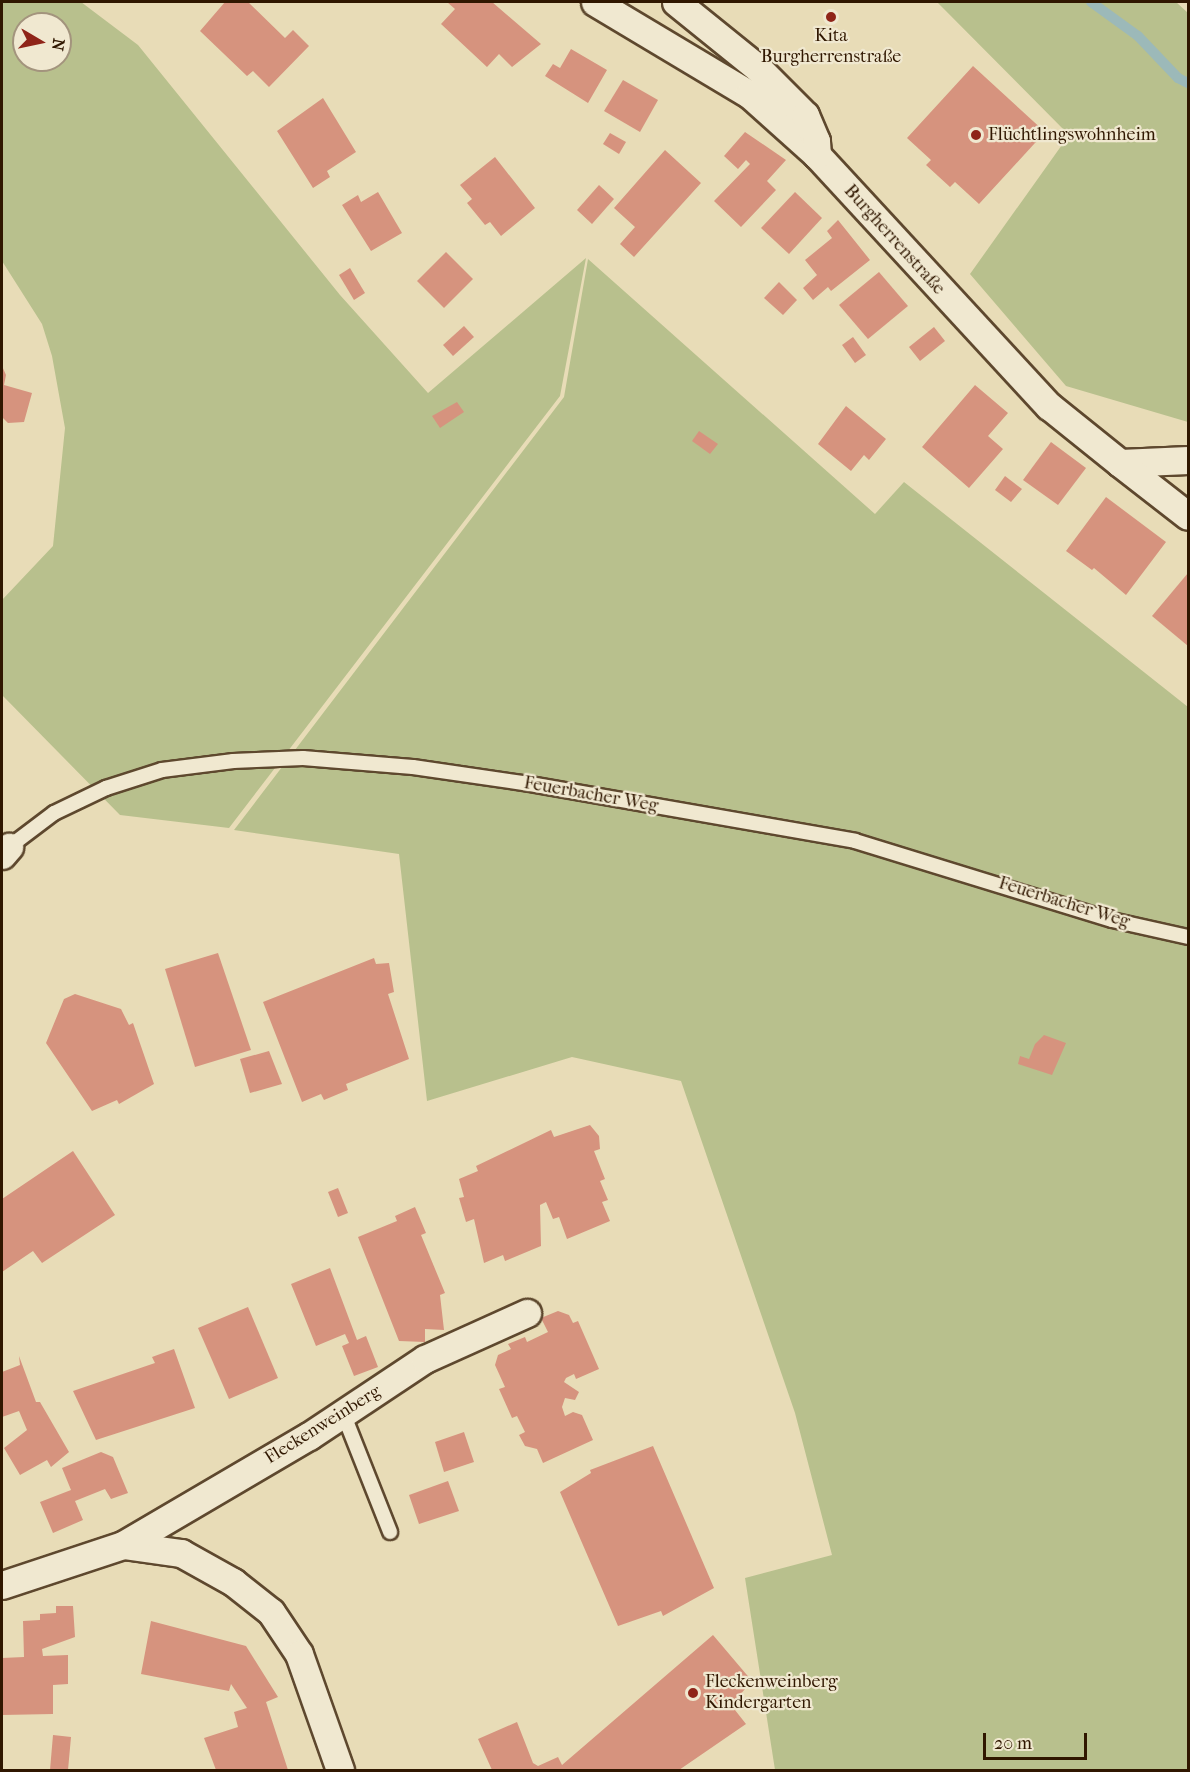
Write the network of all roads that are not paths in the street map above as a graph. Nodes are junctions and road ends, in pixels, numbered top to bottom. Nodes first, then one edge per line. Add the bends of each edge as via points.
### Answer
1 (595, 2) edge
2 (676, 2) edge
3 (817, 155) junction
4 (1188, 460) edge
5 (1120, 463) junction
6 (1188, 516) edge
7 (5, 851) edge
8 (1188, 937) edge
9 (527, 1313) dead end
10 (343, 1413) junction
11 (390, 1532) dead end
12 (123, 1545) junction
13 (2, 1584) edge
14 (340, 1770) edge

1 - 3 street, Burgherrenstraße via 749,94
2 - 3 street via 759,69 805,115
3 - 5 street, Burgherrenstraße via 1049,406
4 - 5 street
5 - 6 street, Burgherrenstraße
7 - 8 lane, Feuerbacher Weg via 54,813 162,770 303,758 412,767 519,783 855,841 1112,920
9 - 10 street, Fleckenweinberg via 425,1359
10 - 11 lane
10 - 12 street, Fleckenweinberg
12 - 13 street, Fleckenweinberg
12 - 14 street, Fleckenweinberg via 181,1553 233,1582 271,1612 299,1654

